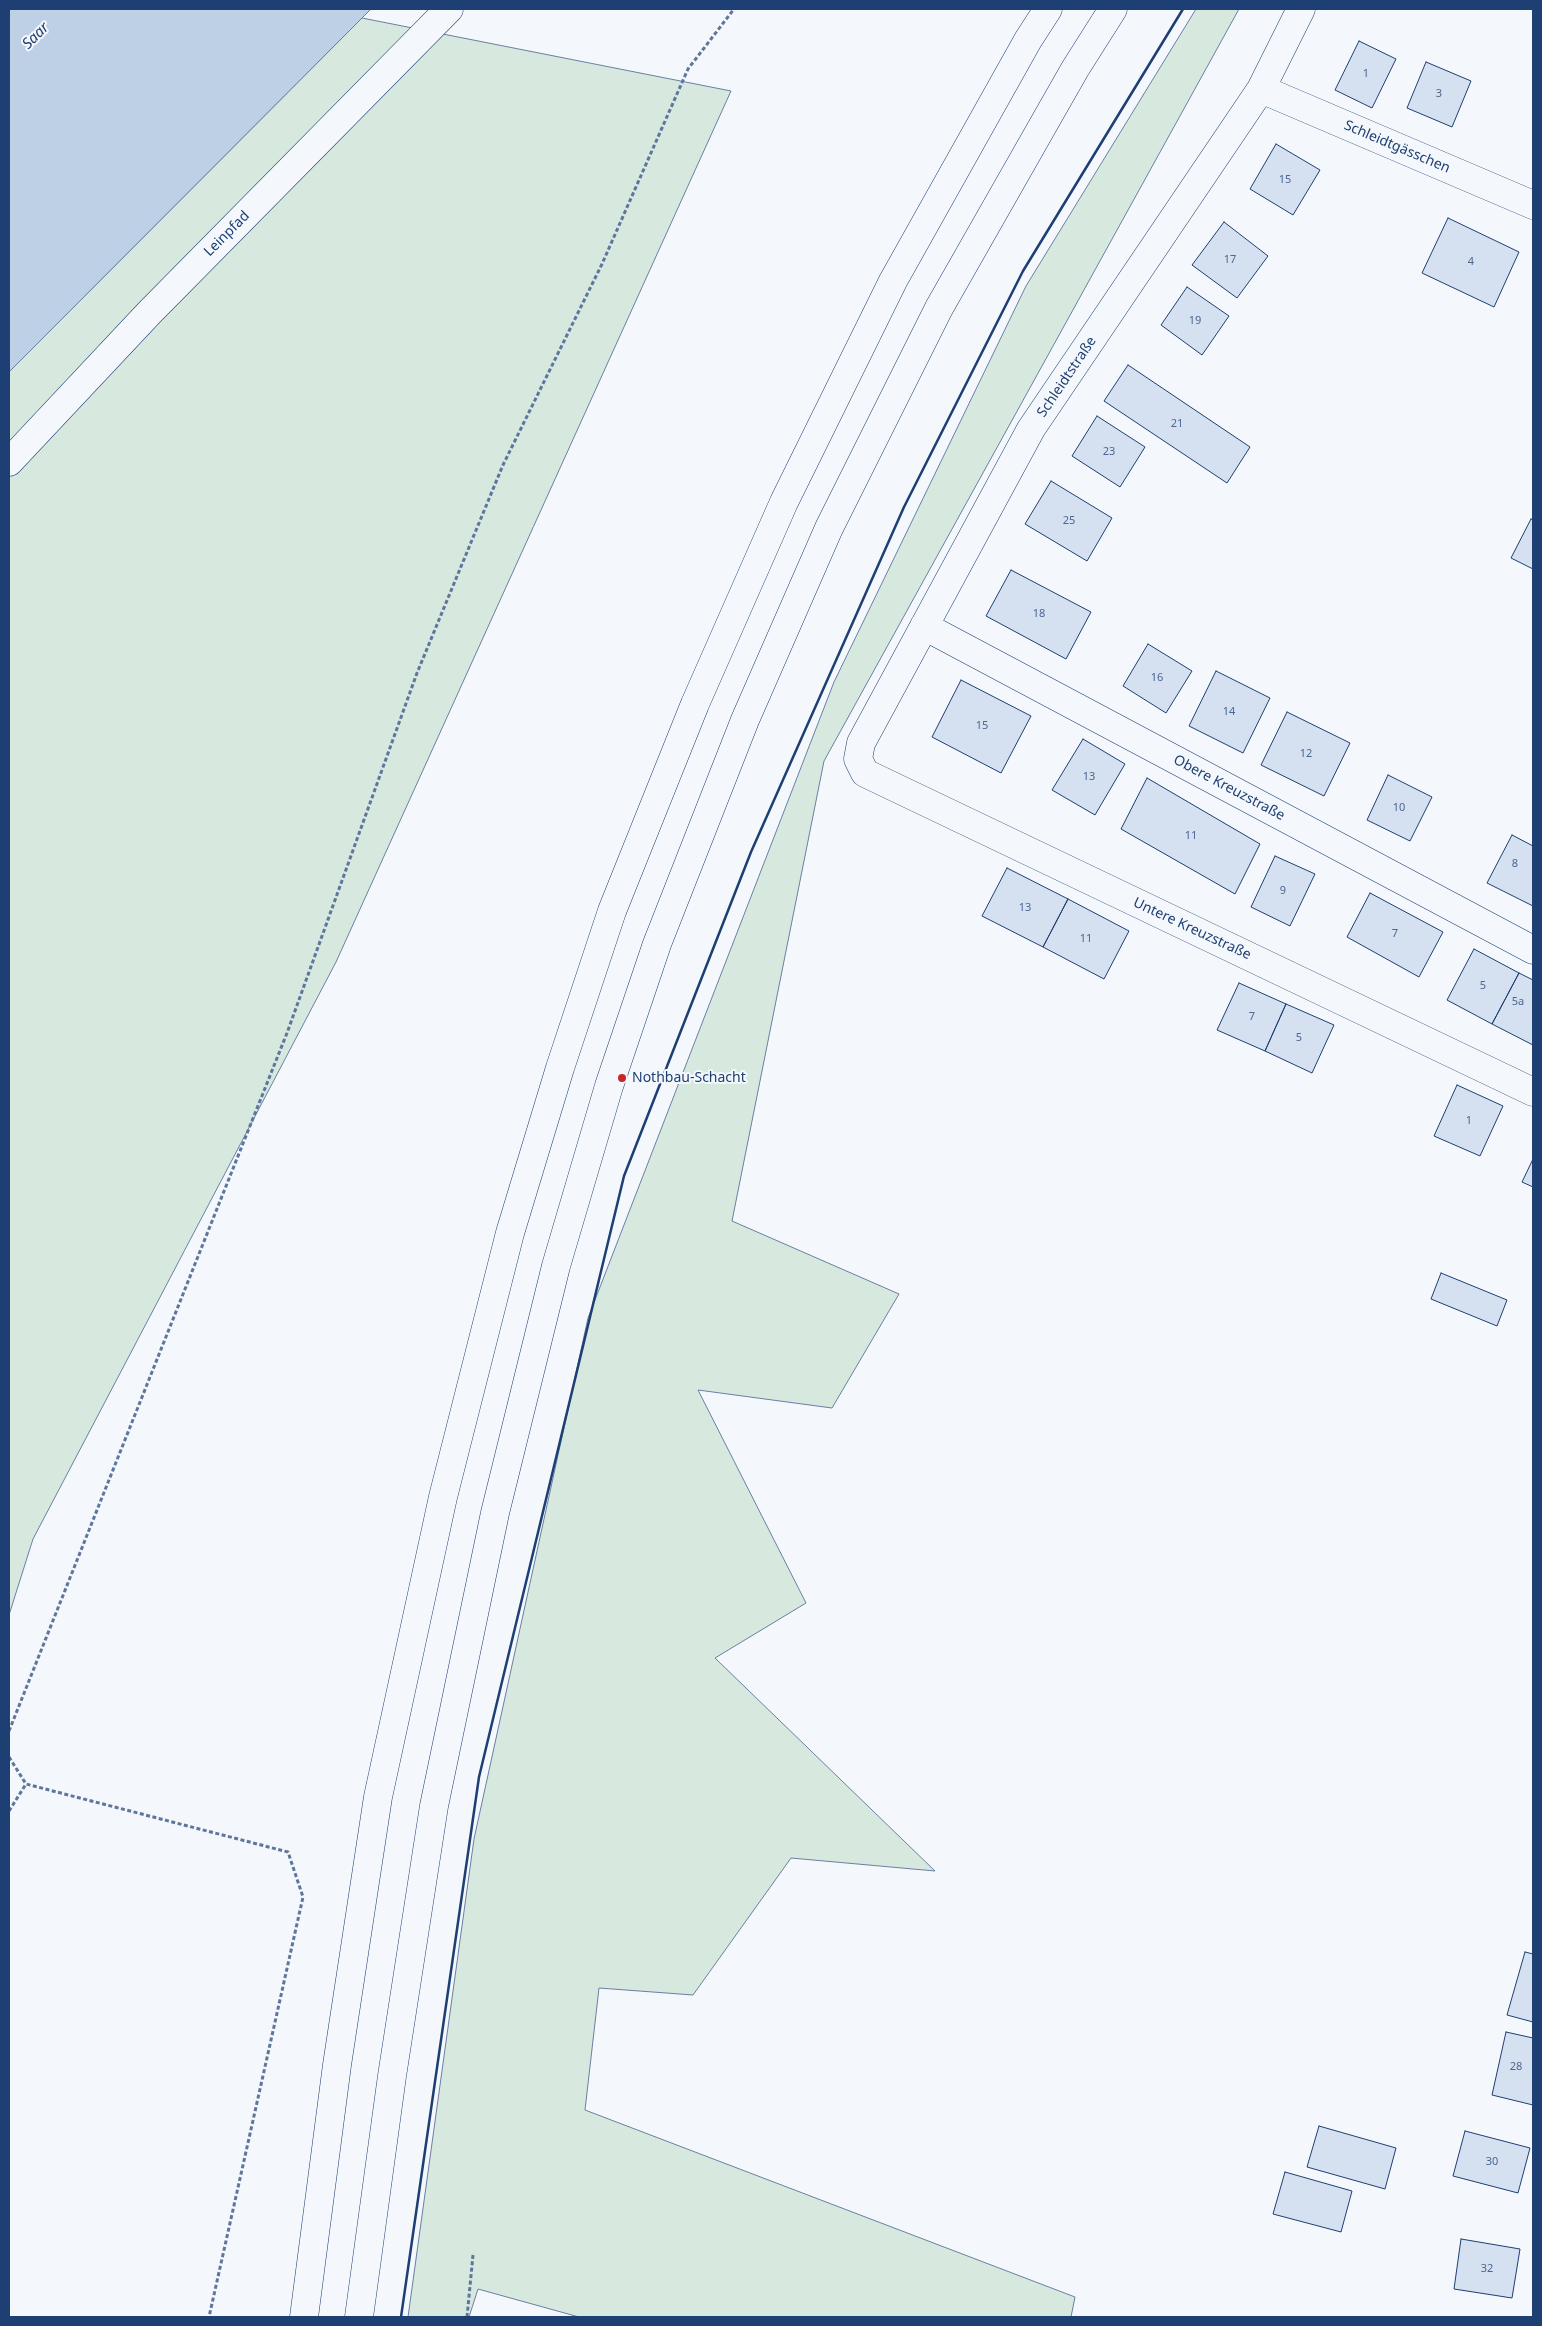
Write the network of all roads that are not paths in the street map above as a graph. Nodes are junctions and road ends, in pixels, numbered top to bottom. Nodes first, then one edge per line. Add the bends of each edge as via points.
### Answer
1 (449, 9) edge
2 (1048, 9) edge
3 (1113, 9) edge
4 (1301, 9) edge
5 (1262, 89) junction
6 (1533, 205) edge
7 (9, 462) edge
8 (924, 626) junction
9 (858, 758) joint
10 (1533, 950) edge
11 (1533, 1092) edge
12 (304, 2317) edge
13 (359, 2317) edge

1 - 7 main road, Leinpfad via 149,313
2 - 12 main road via 893,281 784,502 695,704 612,911 560,1068 510,1233 443,1497 378,1798 337,2065
3 - 13 main road via 1075,69 939,308 829,528 738,738 657,944 609,1086 556,1266 497,1504 434,1806
4 - 5 main road, Schleidtstraße
5 - 6 main road, Schleidtgässchen
5 - 8 main road, Schleidtstraße via 1031,430
8 - 9 main road, Schleidtstraße via 861,743
8 - 10 main road, Obere Kreuzstraße
9 - 11 main road, Untere Kreuzstraße via 865,773

